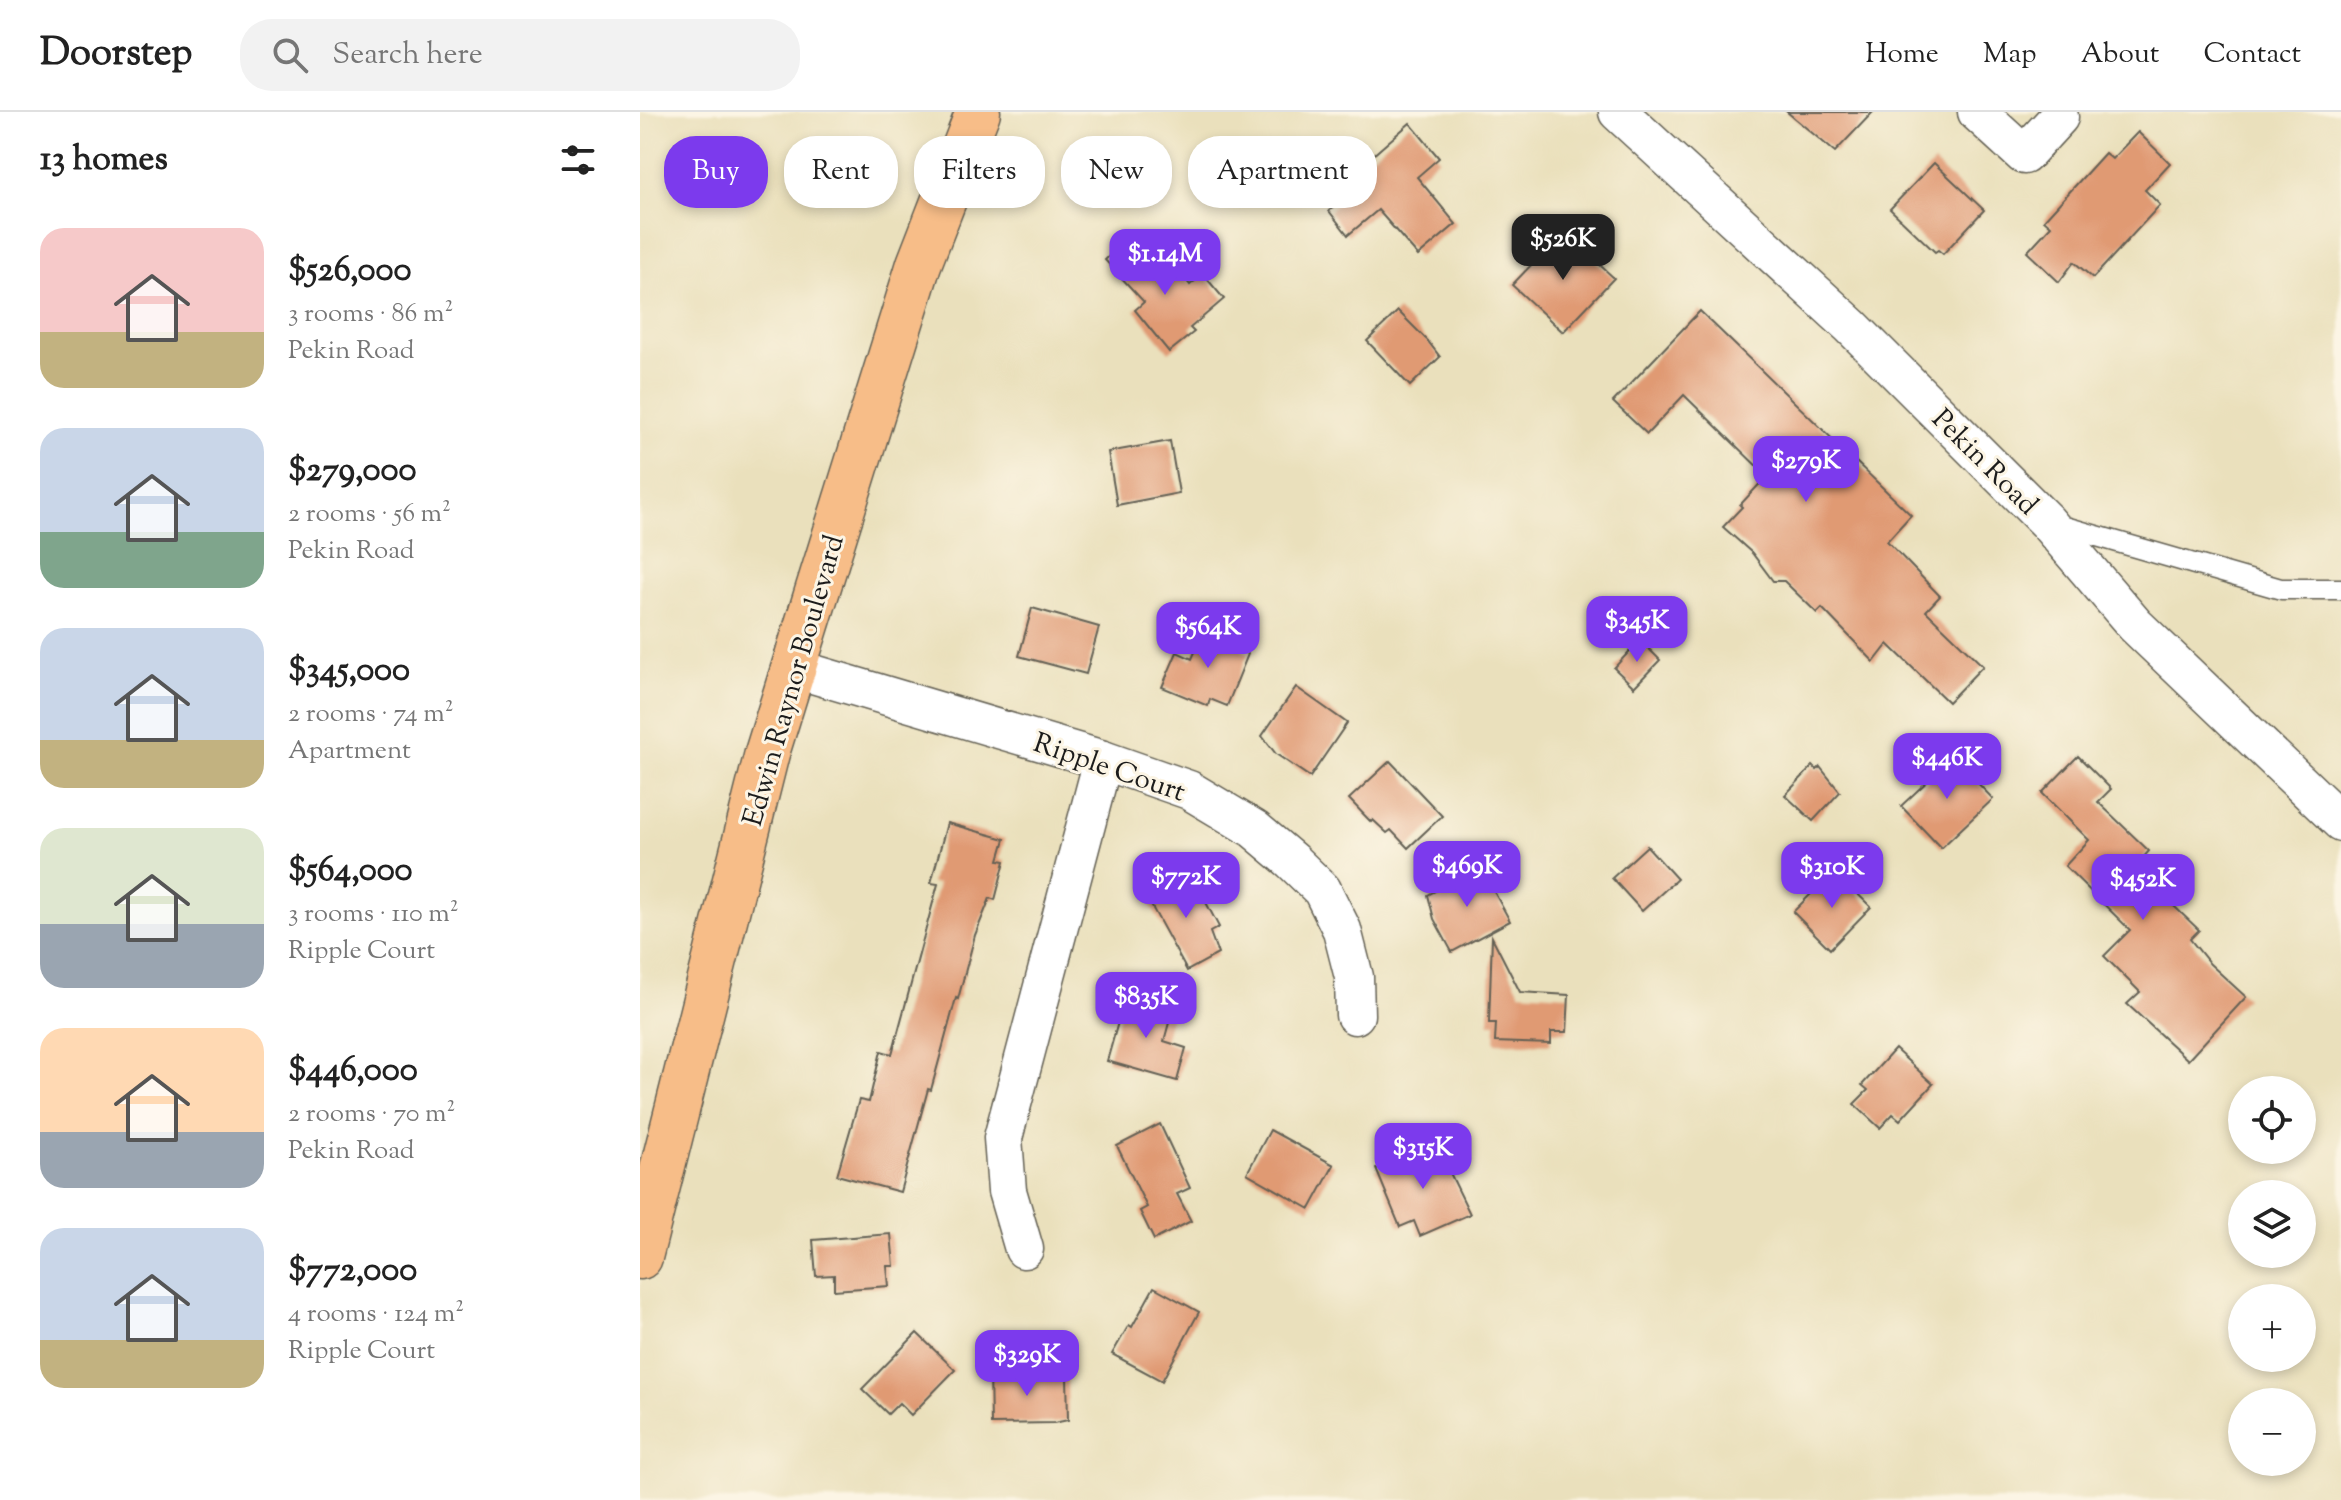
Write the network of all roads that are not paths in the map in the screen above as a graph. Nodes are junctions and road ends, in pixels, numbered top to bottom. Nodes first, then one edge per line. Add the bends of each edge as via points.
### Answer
1 (978, 112) edge
2 (1618, 112) edge
3 (1977, 112) edge
4 (2059, 117) dead end
5 (2047, 522) junction
6 (2341, 589) edge
7 (793, 668) junction
8 (1103, 760) junction
9 (2341, 822) edge
10 (1355, 1015) dead end
11 (1024, 1249) dead end
12 (640, 1257) edge

1 - 7 main road, Edwin Raynor Boulevard via 919,264
2 - 5 street, Pekin Road via 1851,326
3 - 4 street via 2024,155
5 - 6 lane via 2281,589
5 - 9 street, Pekin Road via 2135,625
7 - 8 street, Ripple Court
7 - 12 main road, Edwin Raynor Boulevard
8 - 10 street, Ripple Court via 1189,790 1254,829 1322,890 1342,930 1354,977
8 - 11 street via 1003,1138 1007,1191

